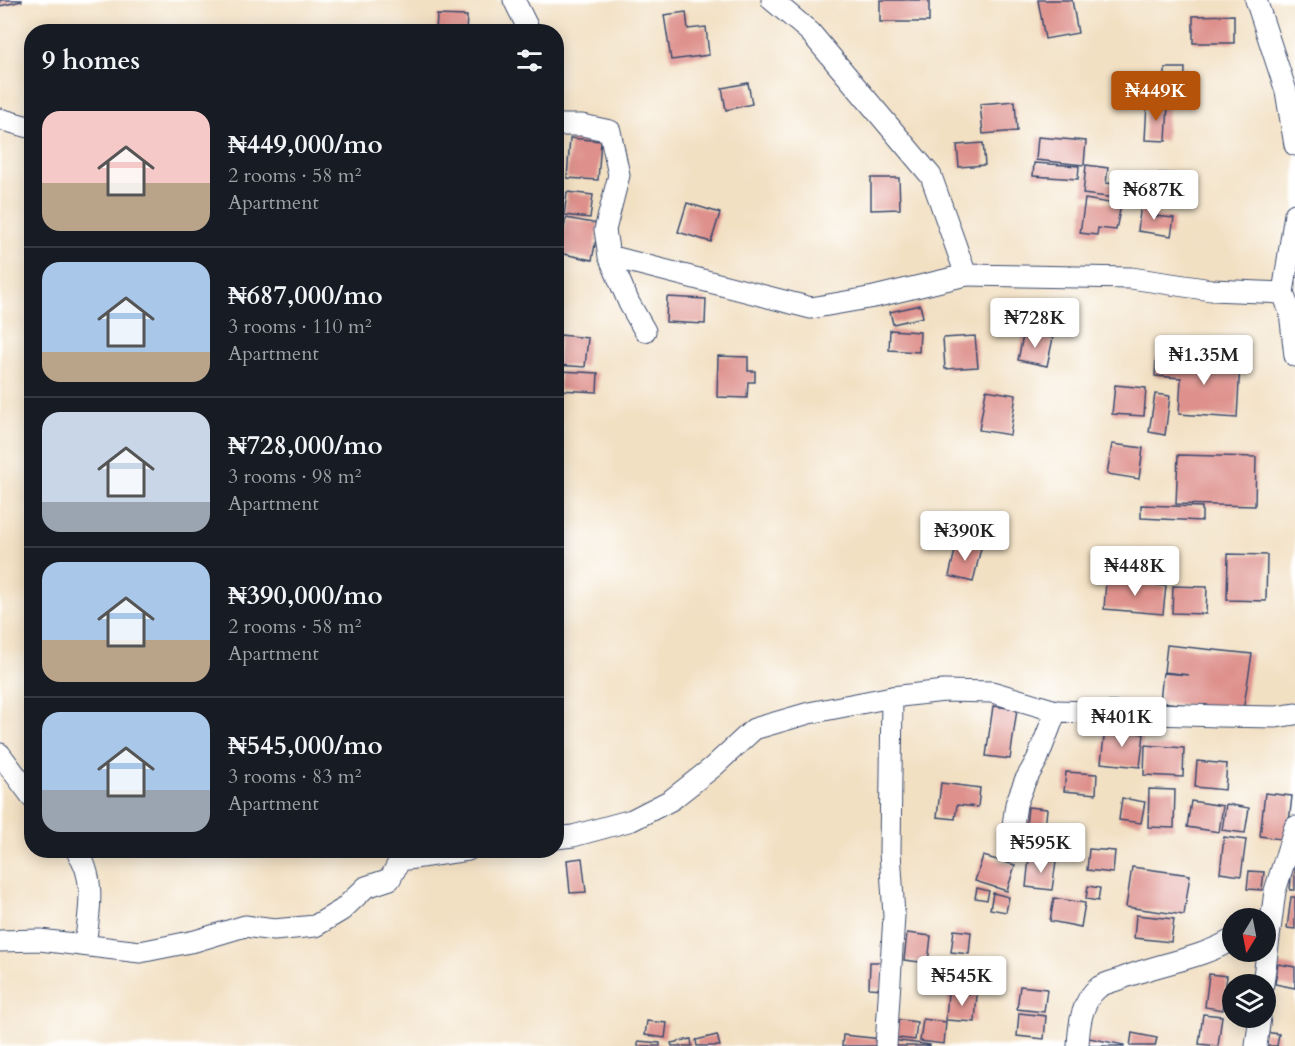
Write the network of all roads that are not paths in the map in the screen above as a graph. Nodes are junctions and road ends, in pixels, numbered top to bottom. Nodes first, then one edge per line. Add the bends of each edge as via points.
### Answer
1 (514, 0) edge
2 (772, 0) edge
3 (1256, 0) edge
4 (526, 24) edge
5 (0, 119) edge
6 (564, 125) edge
7 (24, 126) edge
8 (1295, 145) edge
9 (1295, 214) edge
10 (609, 256) junction
11 (966, 275) junction
12 (1283, 293) junction
13 (645, 331) dead end
14 (1295, 356) edge
15 (892, 697) junction
16 (1056, 711) junction
17 (1295, 714) edge
18 (0, 754) edge
19 (24, 786) edge
20 (1295, 827) edge
21 (564, 837) edge
22 (1010, 847) dead end
23 (82, 858) edge
24 (414, 858) edge
25 (1269, 908) edge
26 (0, 941) edge
27 (1222, 943) edge
28 (85, 945) junction
29 (1258, 1028) edge
30 (886, 1046) edge
31 (1078, 1046) edge
32 (1256, 1046) edge

1 - 4 street
2 - 11 street via 810,32 931,176
3 - 8 street via 1286,91
5 - 7 street
6 - 10 street via 610,131 619,175 605,230
9 - 12 street
10 - 11 street via 811,308
10 - 13 street
11 - 12 street via 1131,279 1211,290
12 - 14 street via 1290,312
15 - 16 street via 944,691 992,692
15 - 21 street via 809,712 754,729 671,800 633,820
15 - 30 street via 890,852 894,916
16 - 17 street via 1276,717
16 - 22 street via 1016,804
18 - 19 street
20 - 25 street
23 - 28 street via 90,882
24 - 28 street via 400,860 390,879 366,887 342,910 315,926 274,930 245,926 140,952
26 - 28 street
27 - 31 street via 1099,988 1085,1004
29 - 32 street

